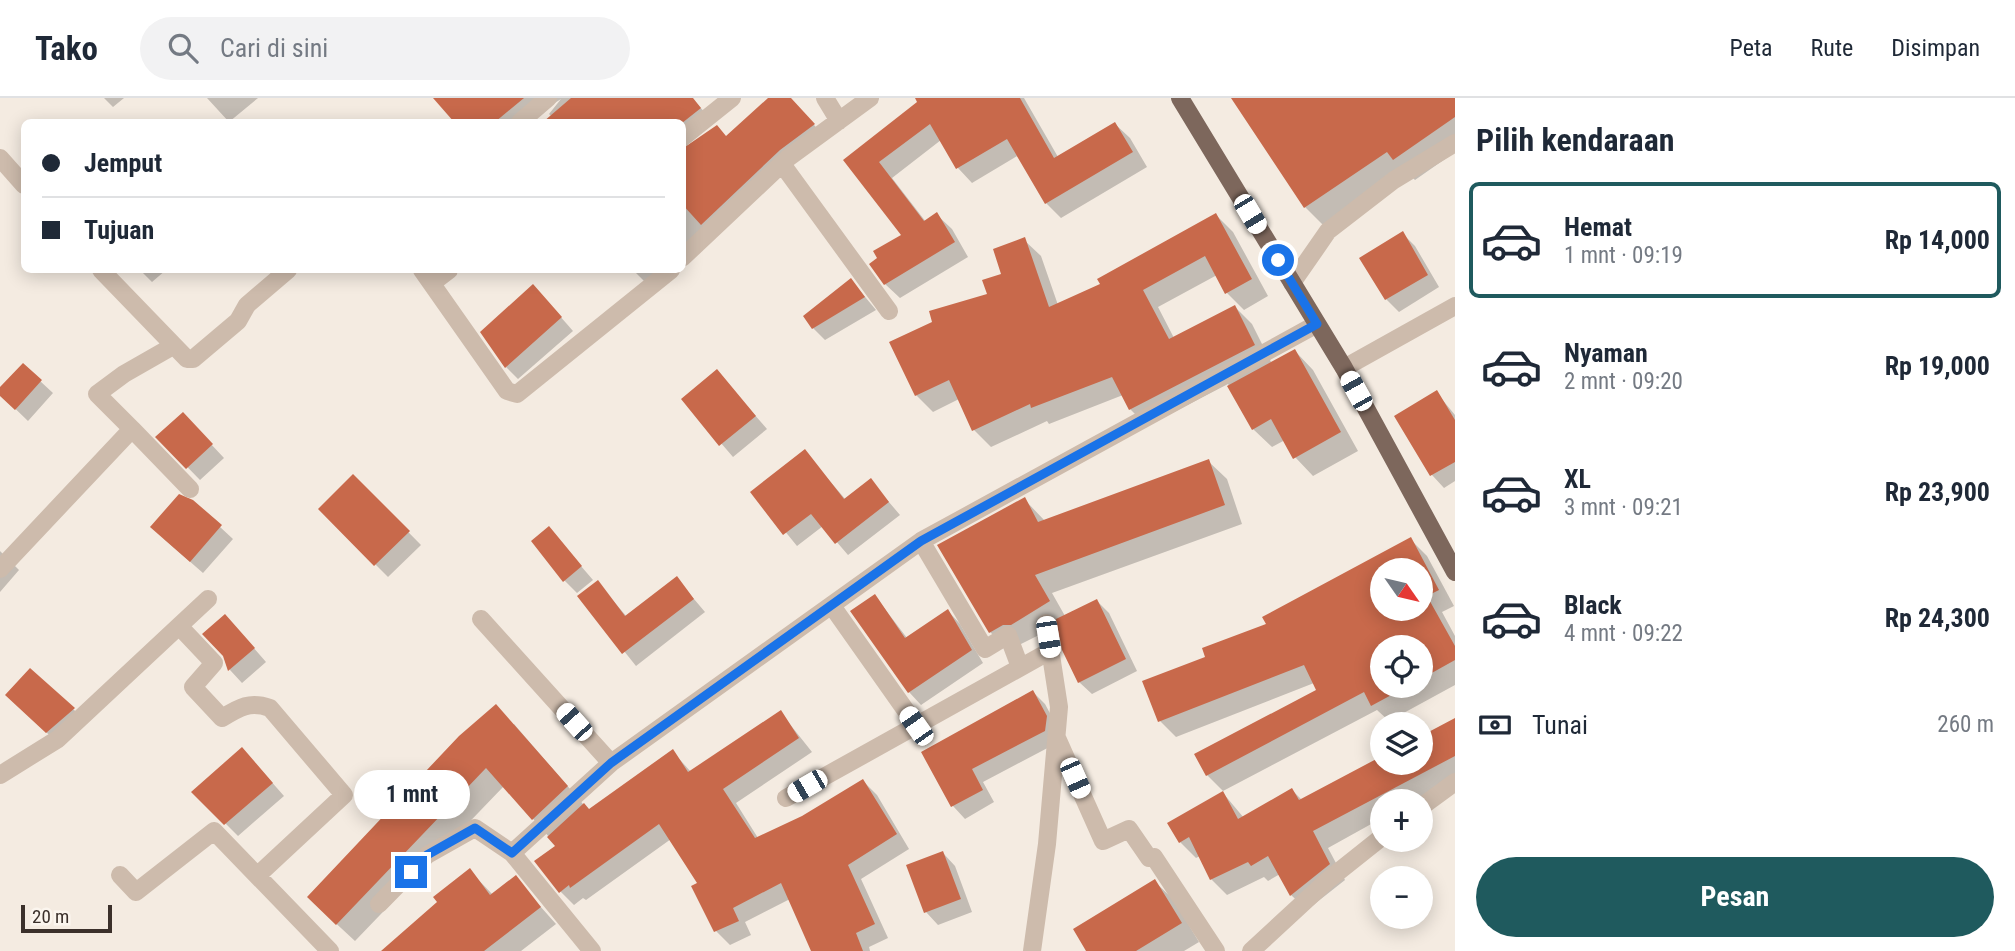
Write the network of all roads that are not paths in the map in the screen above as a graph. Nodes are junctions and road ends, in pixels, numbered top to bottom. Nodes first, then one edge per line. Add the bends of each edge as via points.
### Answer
1 (732, 98) edge
2 (825, 98) edge
3 (870, 98) edge
4 (1180, 98) edge
5 (538, 101) edge
6 (523, 119) edge
7 (839, 121) junction
8 (686, 135) edge
9 (1455, 143) edge
10 (0, 158) edge
11 (782, 164) junction
12 (21, 182) edge
13 (686, 254) edge
14 (104, 273) edge
15 (284, 273) edge
16 (667, 273) edge
17 (427, 276) edge
18 (1292, 283) junction
19 (1455, 306) edge
20 (889, 311) dead end
21 (1317, 324) junction
22 (173, 346) junction
23 (1344, 368) junction
24 (132, 429) junction
25 (190, 489) dead end
26 (921, 541) junction
27 (0, 569) edge
28 (1455, 572) edge
29 (208, 599) dead end
30 (832, 606) junction
31 (481, 619) dead end
32 (1045, 623) dead end
33 (179, 626) junction
34 (1050, 651) junction
35 (1020, 667) junction
36 (916, 726) junction
37 (1056, 736) junction
38 (611, 763) junction
39 (0, 775) edge
40 (1455, 782) edge
41 (1433, 798) edge
42 (786, 799) dead end
43 (1370, 847) edge
44 (512, 853) junction
45 (120, 875) dead end
46 (258, 875) junction
47 (379, 904) dead end
48 (330, 951) edge
49 (592, 951) edge
50 (1032, 951) edge
51 (1216, 951) edge
52 (1251, 951) edge

1 - 8 street
2 - 7 street
3 - 7 street
4 - 18 main road
5 - 6 street
7 - 11 street
9 - 18 street via 1394,180 1328,231
10 - 12 street
11 - 13 street
11 - 20 street
14 - 22 street
15 - 22 street via 192,359
16 - 17 street via 517,394 507,391
18 - 21 main road
19 - 23 street
21 - 23 main road
21 - 26 street
22 - 24 street via 97,394
23 - 28 main road
24 - 25 street
24 - 27 street
26 - 30 street
26 - 35 street via 985,649 1008,635
29 - 33 street
30 - 36 street
30 - 38 street
31 - 38 street
32 - 34 street
33 - 39 street via 58,739
33 - 46 street via 214,663 193,687 222,718 245,705 270,708 344,795
34 - 35 street
34 - 37 street via 1059,708
35 - 36 street
36 - 42 street
37 - 50 street
37 - 51 street via 1104,841 1129,829 1149,858 1154,856
38 - 44 street
40 - 41 street
43 - 52 street
44 - 47 street via 475,828 427,855
44 - 49 street
45 - 46 street via 136,892 214,831
46 - 48 street

